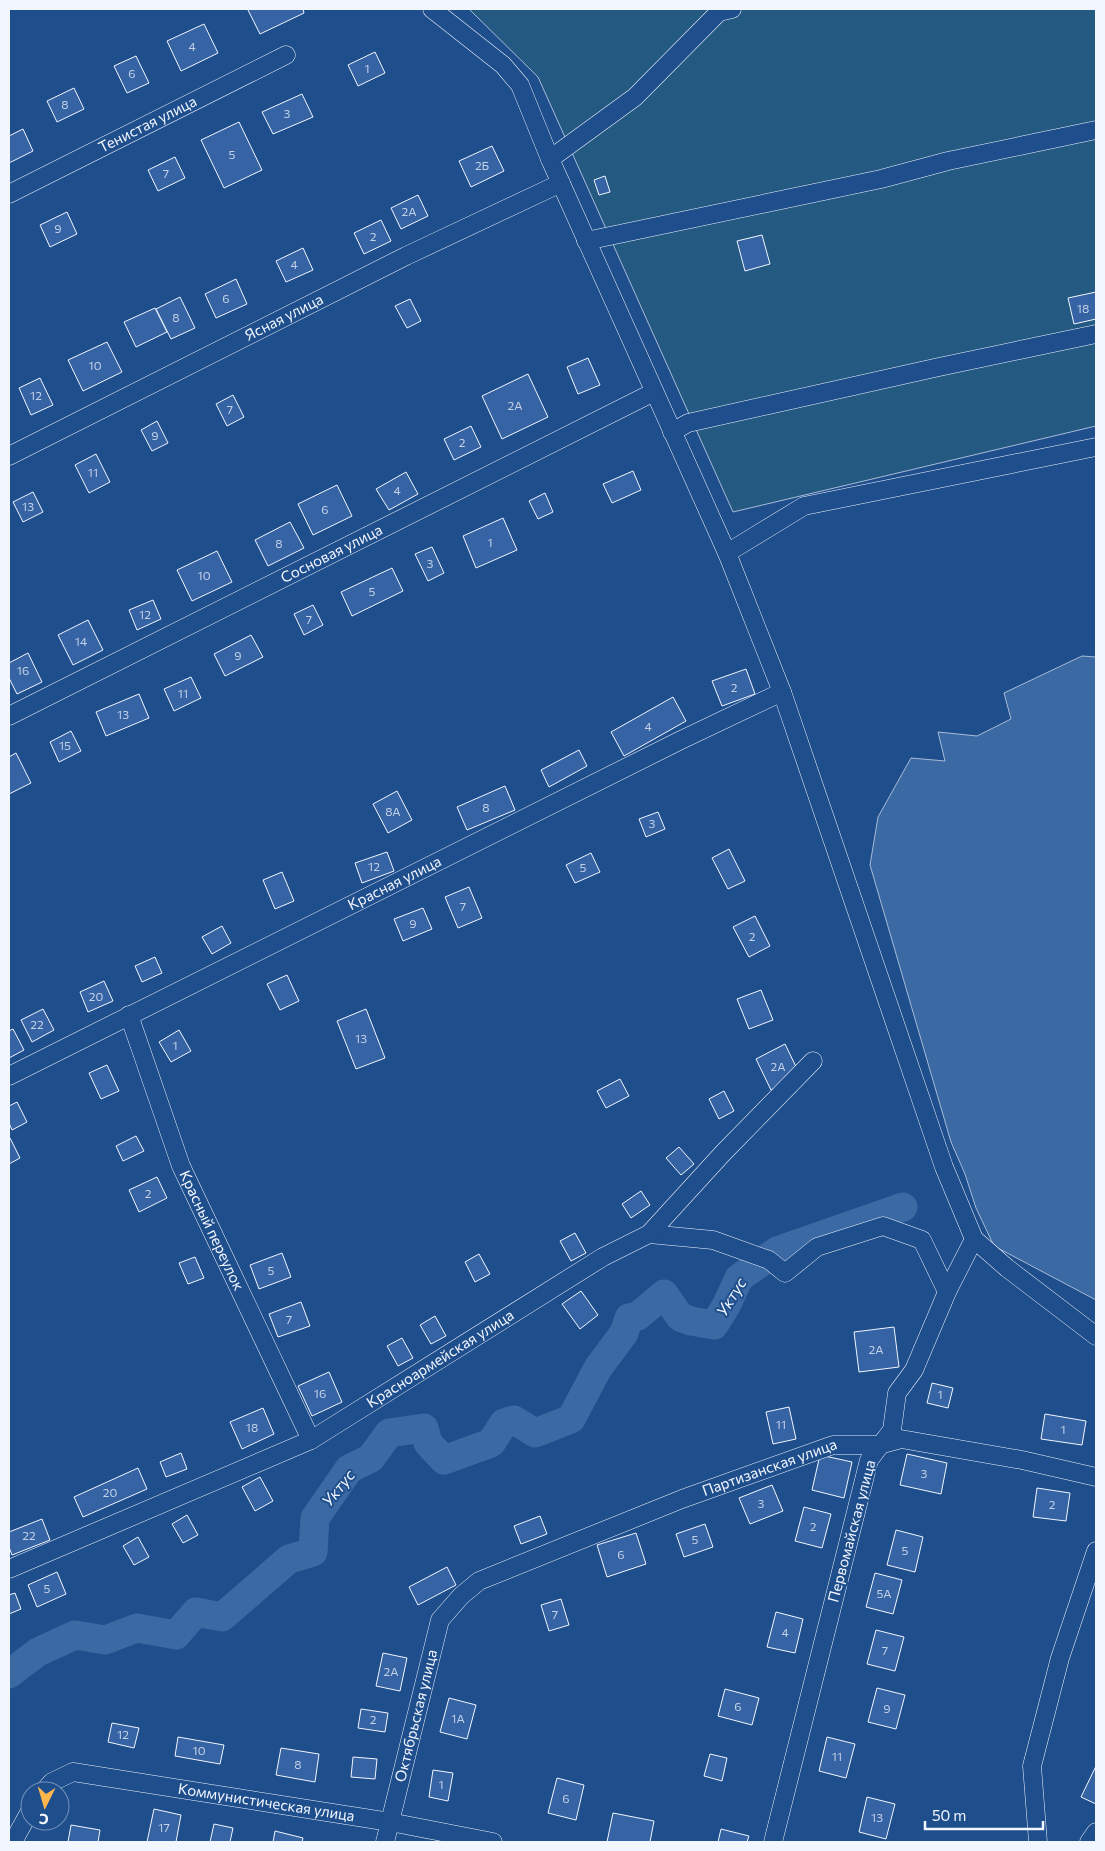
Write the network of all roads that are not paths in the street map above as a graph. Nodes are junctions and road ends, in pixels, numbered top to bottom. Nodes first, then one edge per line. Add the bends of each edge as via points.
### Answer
1 (432, 9) edge
2 (732, 9) edge
3 (286, 56) dead end
4 (1096, 130) edge
5 (550, 159) junction
6 (561, 183) junction
7 (9, 194) edge
8 (586, 241) junction
9 (1096, 334) edge
10 (654, 392) junction
11 (672, 432) junction
12 (1096, 447) edge
13 (9, 456) edge
14 (727, 553) junction
15 (782, 692) junction
16 (9, 716) edge
17 (129, 1015) junction
18 (812, 1061) dead end
19 (9, 1076) edge
20 (649, 1234) junction
21 (974, 1239) junction
22 (947, 1292) junction
23 (1096, 1336) edge
24 (311, 1440) junction
25 (879, 1445) junction
26 (1096, 1477) edge
27 (1096, 1551) edge
28 (9, 1569) edge
29 (461, 1596) joint
30 (54, 1781) edge
31 (390, 1822) junction
32 (20, 1829) edge
33 (1096, 1832) edge
34 (13, 1842) edge
35 (385, 1842) edge
36 (493, 1842) edge
37 (773, 1842) edge
38 (1038, 1842) edge
39 (1089, 1842) edge

1 - 5 street via 503,65 520,85
2 - 5 street via 719,12 636,97
3 - 7 street, Тенистая улица
4 - 8 street
5 - 6 street
6 - 8 street
6 - 13 street, Ясная улица via 398,260
8 - 10 street
9 - 11 street via 688,423
10 - 11 street
10 - 16 street, Сосновая улица
11 - 14 street
12 - 14 street via 804,506
14 - 15 street
15 - 17 street, Красная улица via 679,740
15 - 21 street via 941,1157
17 - 19 street, Красная улица
17 - 24 street, Красный переулок via 182,1166
18 - 20 street, Красноармейская улица
20 - 22 street via 713,1240 769,1260 785,1273 817,1246 884,1226 922,1240
20 - 24 street, Красноармейская улица via 603,1257
21 - 22 street, Первомайская улица
21 - 23 street
22 - 25 street, Первомайская улица via 914,1370 897,1393 892,1430
24 - 28 street, Красноармейская улица
25 - 26 street, Партизанская улица via 901,1439 1022,1460
25 - 29 street, Партизанская улица via 833,1445 701,1492 479,1581
25 - 37 street, Первомайская улица via 869,1460
27 - 38 street via 1060,1658 1032,1766
29 - 31 street, Октябрьская улица via 440,1620
30 - 31 street, Коммунистическая улица via 74,1772
31 - 35 street, Октябрьская улица
31 - 36 street, Коммунистическая улица
32 - 34 street
33 - 39 street

